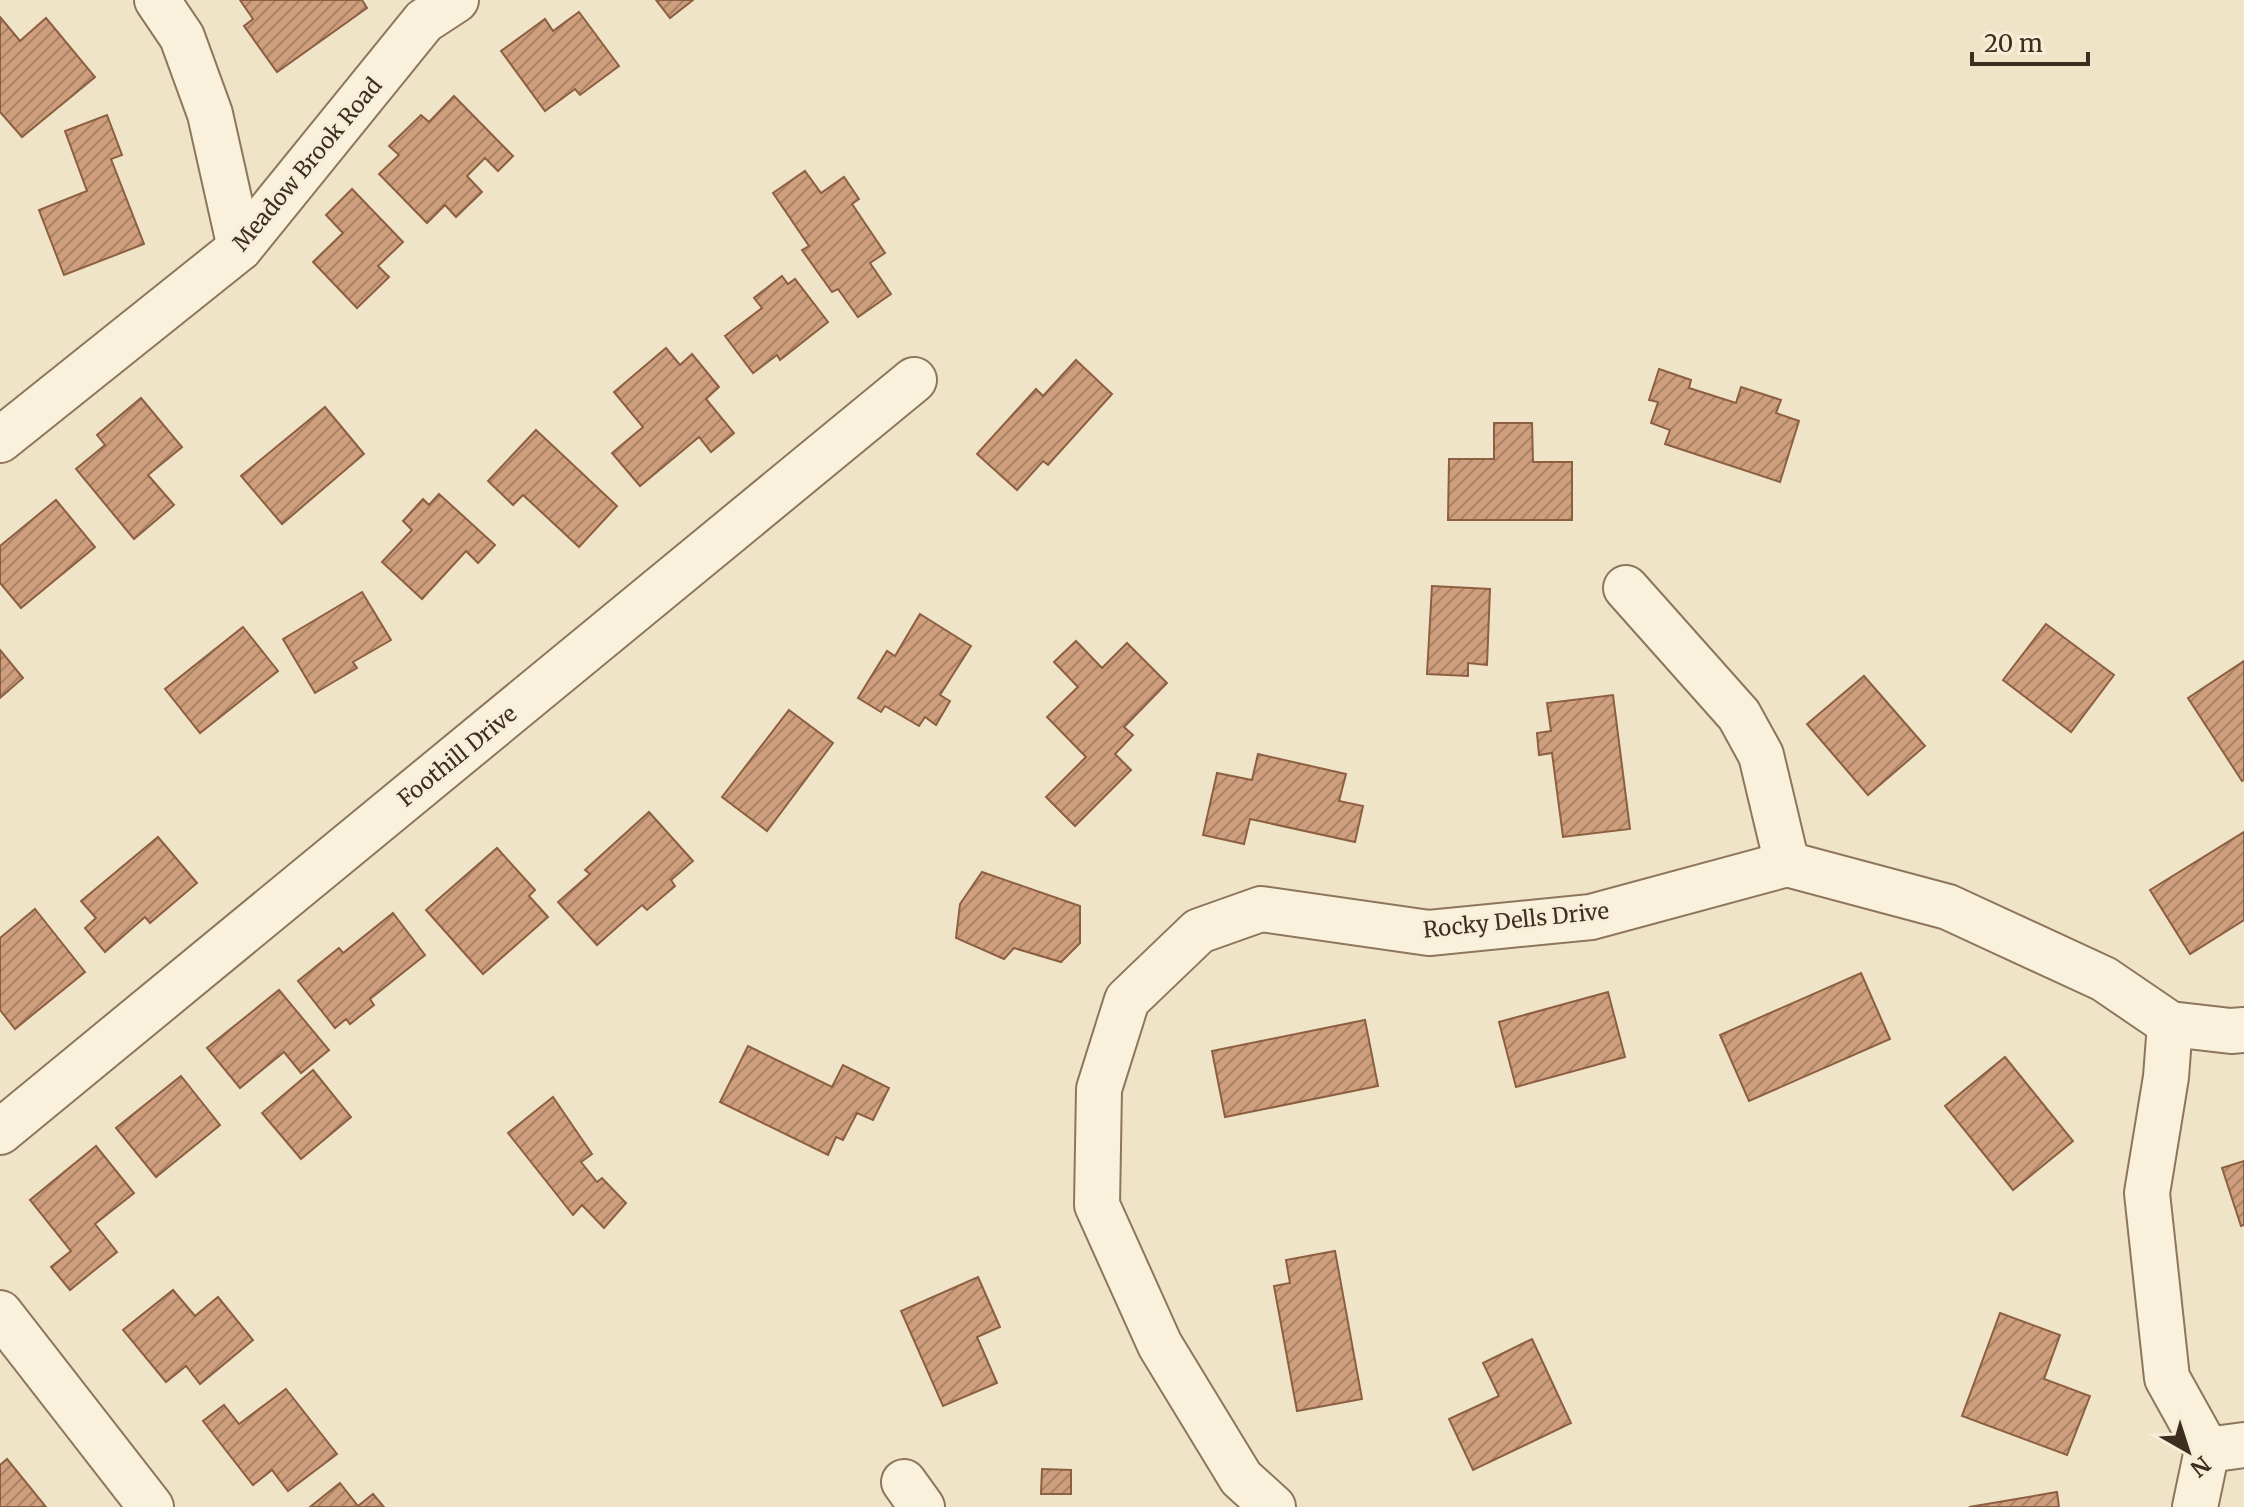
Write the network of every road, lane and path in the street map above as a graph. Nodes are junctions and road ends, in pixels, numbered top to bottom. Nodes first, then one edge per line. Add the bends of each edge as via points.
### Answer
1 (157, 0) edge
2 (456, 0) edge
3 (240, 248) junction
4 (914, 380) dead end
5 (0, 440) edge
6 (1626, 588) dead end
7 (1787, 864) junction
8 (2170, 1024) junction
9 (2244, 1030) edge
10 (0, 1132) edge
11 (0, 1313) edge
12 (2225, 1448) edge
13 (1265, 1505) edge
14 (151, 1507) edge
15 (2195, 1507) edge

1 - 3 street via 182,37 210,114
2 - 3 street, Meadow Brook Road via 424,21
3 - 5 street, Meadow Brook Road
4 - 10 street, Foothill Drive
6 - 7 street via 1739,715 1761,755
7 - 8 street via 1948,907 2104,979
7 - 13 street, Rocky Dells Drive via 1591,917 1429,933 1261,909 1199,931 1127,1000 1099,1089 1097,1205 1160,1345 1241,1478
8 - 9 street
8 - 12 street via 2147,1193 2167,1378
11 - 14 street
12 - 15 street

